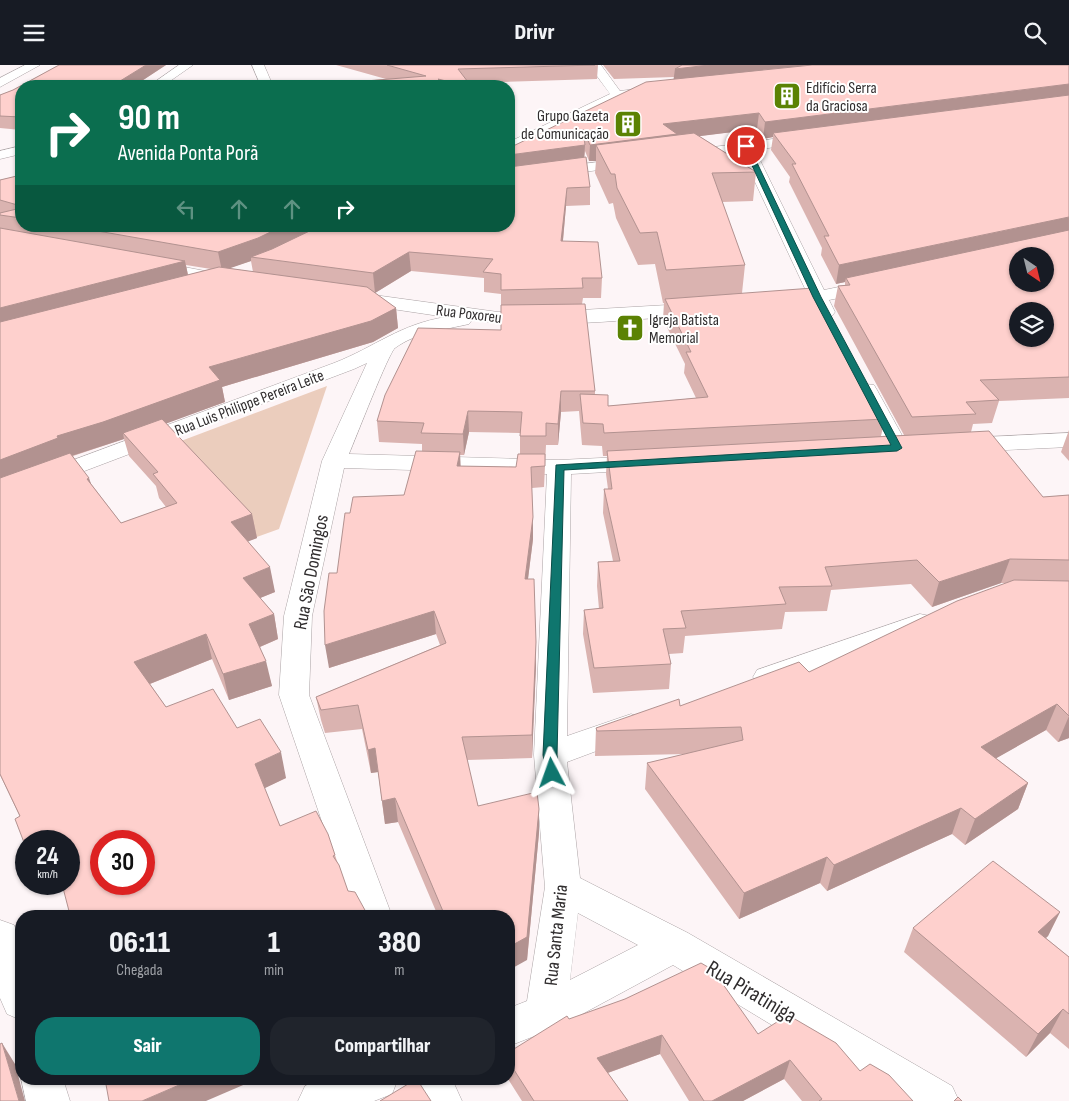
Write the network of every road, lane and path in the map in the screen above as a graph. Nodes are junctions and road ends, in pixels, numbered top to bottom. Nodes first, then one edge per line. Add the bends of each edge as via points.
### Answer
1 (34, 65) edge
2 (187, 65) edge
3 (258, 65) edge
4 (595, 65) edge
5 (164, 80) edge
6 (264, 80) edge
7 (0, 83) edge
8 (674, 89) edge
9 (617, 95) junction
10 (824, 136) edge
11 (515, 144) edge
12 (746, 146) junction
13 (15, 151) edge
14 (0, 155) edge
15 (667, 157) edge
16 (647, 160) edge
17 (515, 177) edge
18 (134, 263) edge
19 (250, 276) edge
20 (223, 279) junction
21 (888, 282) edge
22 (186, 289) edge
23 (334, 295) edge
24 (817, 297) junction
25 (763, 305) edge
26 (723, 307) edge
27 (498, 318) junction
28 (835, 331) edge
29 (384, 347) junction
30 (857, 373) edge
31 (1069, 440) edge
32 (945, 446) edge
33 (869, 450) edge
34 (334, 461) junction
35 (667, 461) edge
36 (559, 467) junction
37 (0, 496) edge
38 (945, 614) edge
39 (738, 687) edge
40 (653, 718) edge
41 (550, 755) junction
42 (563, 887) junction
43 (370, 910) edge
44 (0, 937) edge
45 (674, 945) junction
46 (15, 978) edge
47 (546, 1013) junction
48 (515, 1025) edge
49 (44, 1085) edge
50 (361, 1085) edge
51 (433, 1085) edge
52 (48, 1101) edge
53 (320, 1101) edge
54 (440, 1101) edge
55 (937, 1101) edge

1 - 7 street
2 - 5 street
3 - 6 street
4 - 9 street
8 - 9 street
9 - 11 street
10 - 12 street
12 - 15 street
12 - 24 street
13 - 14 street
16 - 17 street
18 - 20 street
19 - 20 street
20 - 22 street
21 - 24 street
23 - 27 street, Rua Poxoreu
24 - 25 street
24 - 28 street
26 - 27 street, Rua Poxoreu
27 - 29 street, Rua Luis Philippe Pereira Leite via 430,325
29 - 34 street, Rua São Domingos
29 - 37 street, Rua Luis Philippe Pereira Leite via 347,365
30 - 33 street via 906,448
31 - 32 street
34 - 36 street
34 - 43 street, Rua São Domingos via 298,616 294,695
35 - 36 street
36 - 41 street, Rua Santa Maria
38 - 39 street
40 - 41 street
41 - 42 street, Rua Santa Maria
42 - 45 street, Rua Piratiniga
42 - 47 street, Rua Santa Maria
44 - 46 street
45 - 47 street
45 - 55 street, Rua Piratiniga
47 - 48 street
49 - 52 street
50 - 53 street
51 - 54 street

